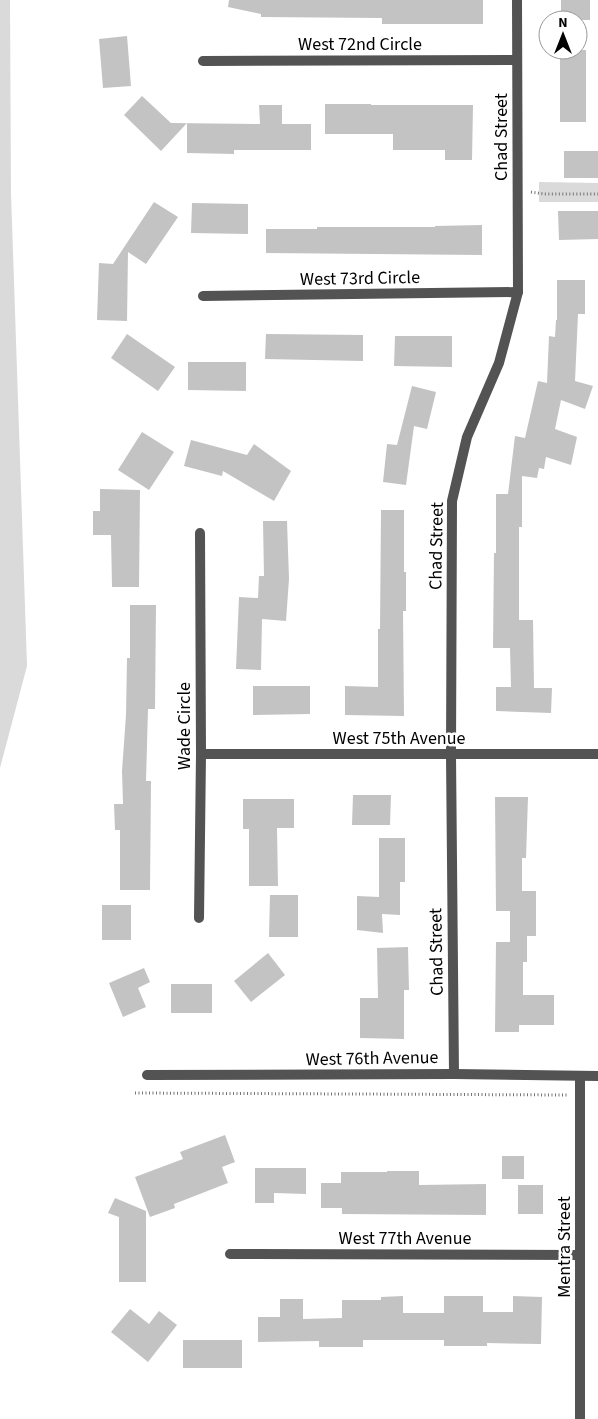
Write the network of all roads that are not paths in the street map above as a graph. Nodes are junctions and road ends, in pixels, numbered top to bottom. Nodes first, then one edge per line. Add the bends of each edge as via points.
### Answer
1 (517, 0) edge
2 (516, 60) junction
3 (203, 61) dead end
4 (518, 292) junction
5 (203, 296) dead end
6 (200, 533) dead end
7 (201, 754) junction
8 (598, 754) edge
9 (450, 755) junction
10 (198, 918) dead end
11 (454, 1074) junction
12 (147, 1075) dead end
13 (580, 1076) junction
14 (598, 1076) edge
15 (230, 1254) dead end
16 (580, 1255) junction
17 (580, 1419) edge

1 - 2 street, Chad Street
2 - 3 street, West 72nd Circle
2 - 4 street, Chad Street
4 - 5 street, West 73rd Circle
4 - 9 street, Chad Street via 499,363 468,437 452,502
6 - 7 street, Wade Circle
7 - 9 street, West 75th Avenue
7 - 10 street, Wade Circle
8 - 9 street, West 75th Avenue
9 - 11 street, Chad Street
11 - 12 street, West 76th Avenue
11 - 13 street, West 76th Avenue
13 - 14 street, West 76th Avenue
13 - 16 street, Mentra Street
15 - 16 street, West 77th Avenue
16 - 17 street, Mentra Street

